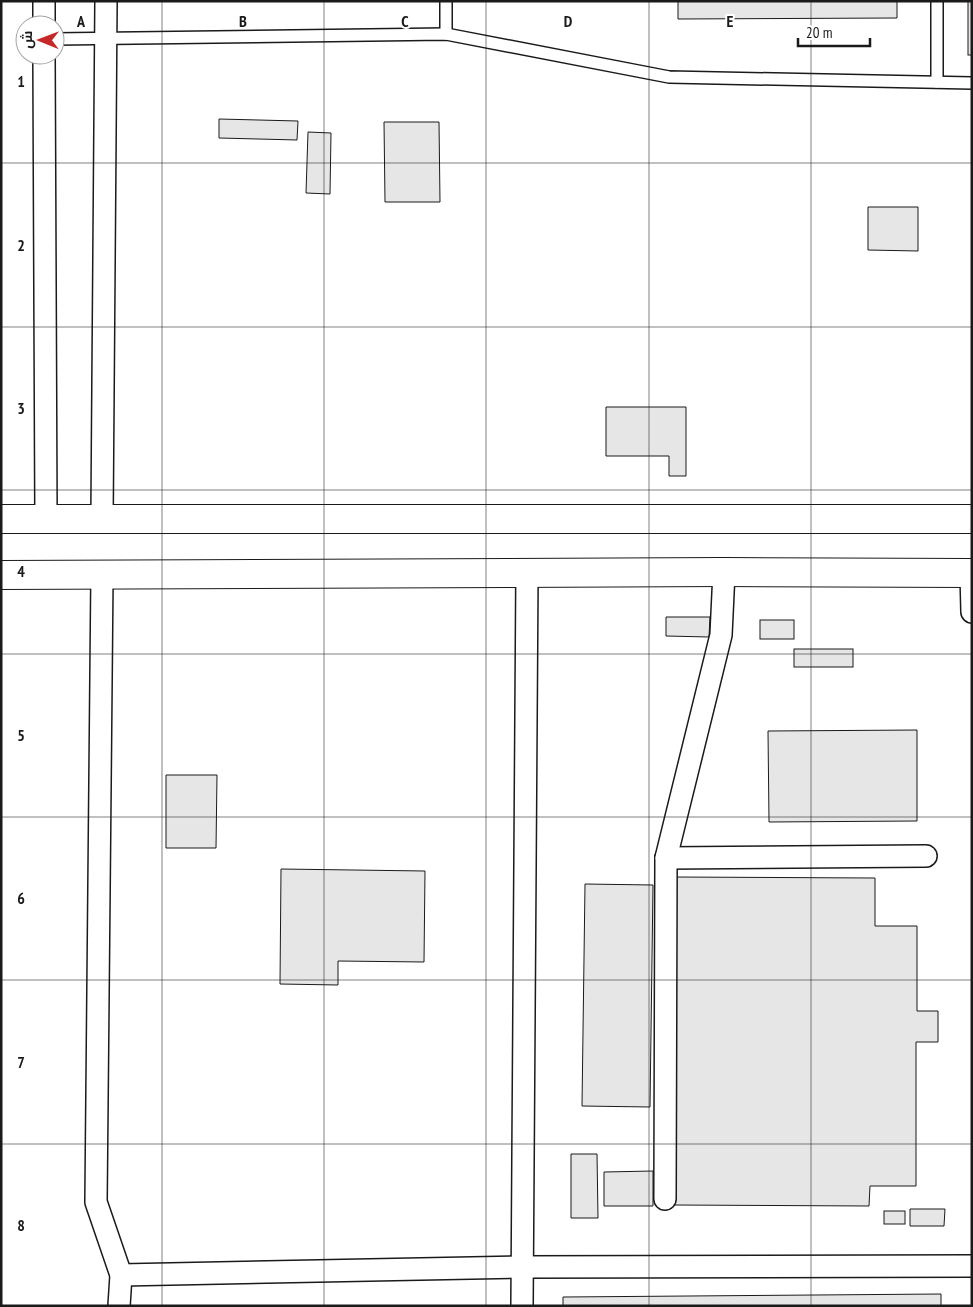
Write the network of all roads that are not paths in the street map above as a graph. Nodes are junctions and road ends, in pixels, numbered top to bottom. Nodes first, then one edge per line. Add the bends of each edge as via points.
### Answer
1 (44, 1) edge
2 (106, 1) edge
3 (446, 1) edge
4 (937, 1) edge
5 (44, 15) edge
6 (446, 34) junction
7 (106, 37) junction
8 (65, 39) edge
9 (44, 65) edge
10 (937, 82) junction
11 (972, 82) edge
12 (46, 518) junction
13 (102, 518) junction
14 (1, 519) edge
15 (972, 519) edge
16 (527, 572) junction
17 (724, 572) junction
18 (102, 574) junction
19 (972, 574) edge
20 (1, 575) edge
21 (972, 612) edge
22 (926, 856) dead end
23 (666, 858) junction
24 (665, 1199) dead end
25 (972, 1266) edge
26 (523, 1267) junction
27 (121, 1275) junction
28 (118, 1306) edge
29 (522, 1306) edge

1 - 5 street
2 - 7 street
3 - 6 lane
4 - 10 lane
6 - 7 lane
6 - 10 lane via 669,77
7 - 8 lane
7 - 13 street
9 - 12 street
10 - 11 lane
12 - 13 street
12 - 14 street
13 - 15 street
16 - 17 street
16 - 18 street
16 - 26 street
17 - 19 street
17 - 23 street via 721,635
18 - 20 street
18 - 27 street via 96,1202
19 - 21 street
22 - 23 street
23 - 24 street
25 - 26 street
26 - 27 street
26 - 29 street
27 - 28 street

